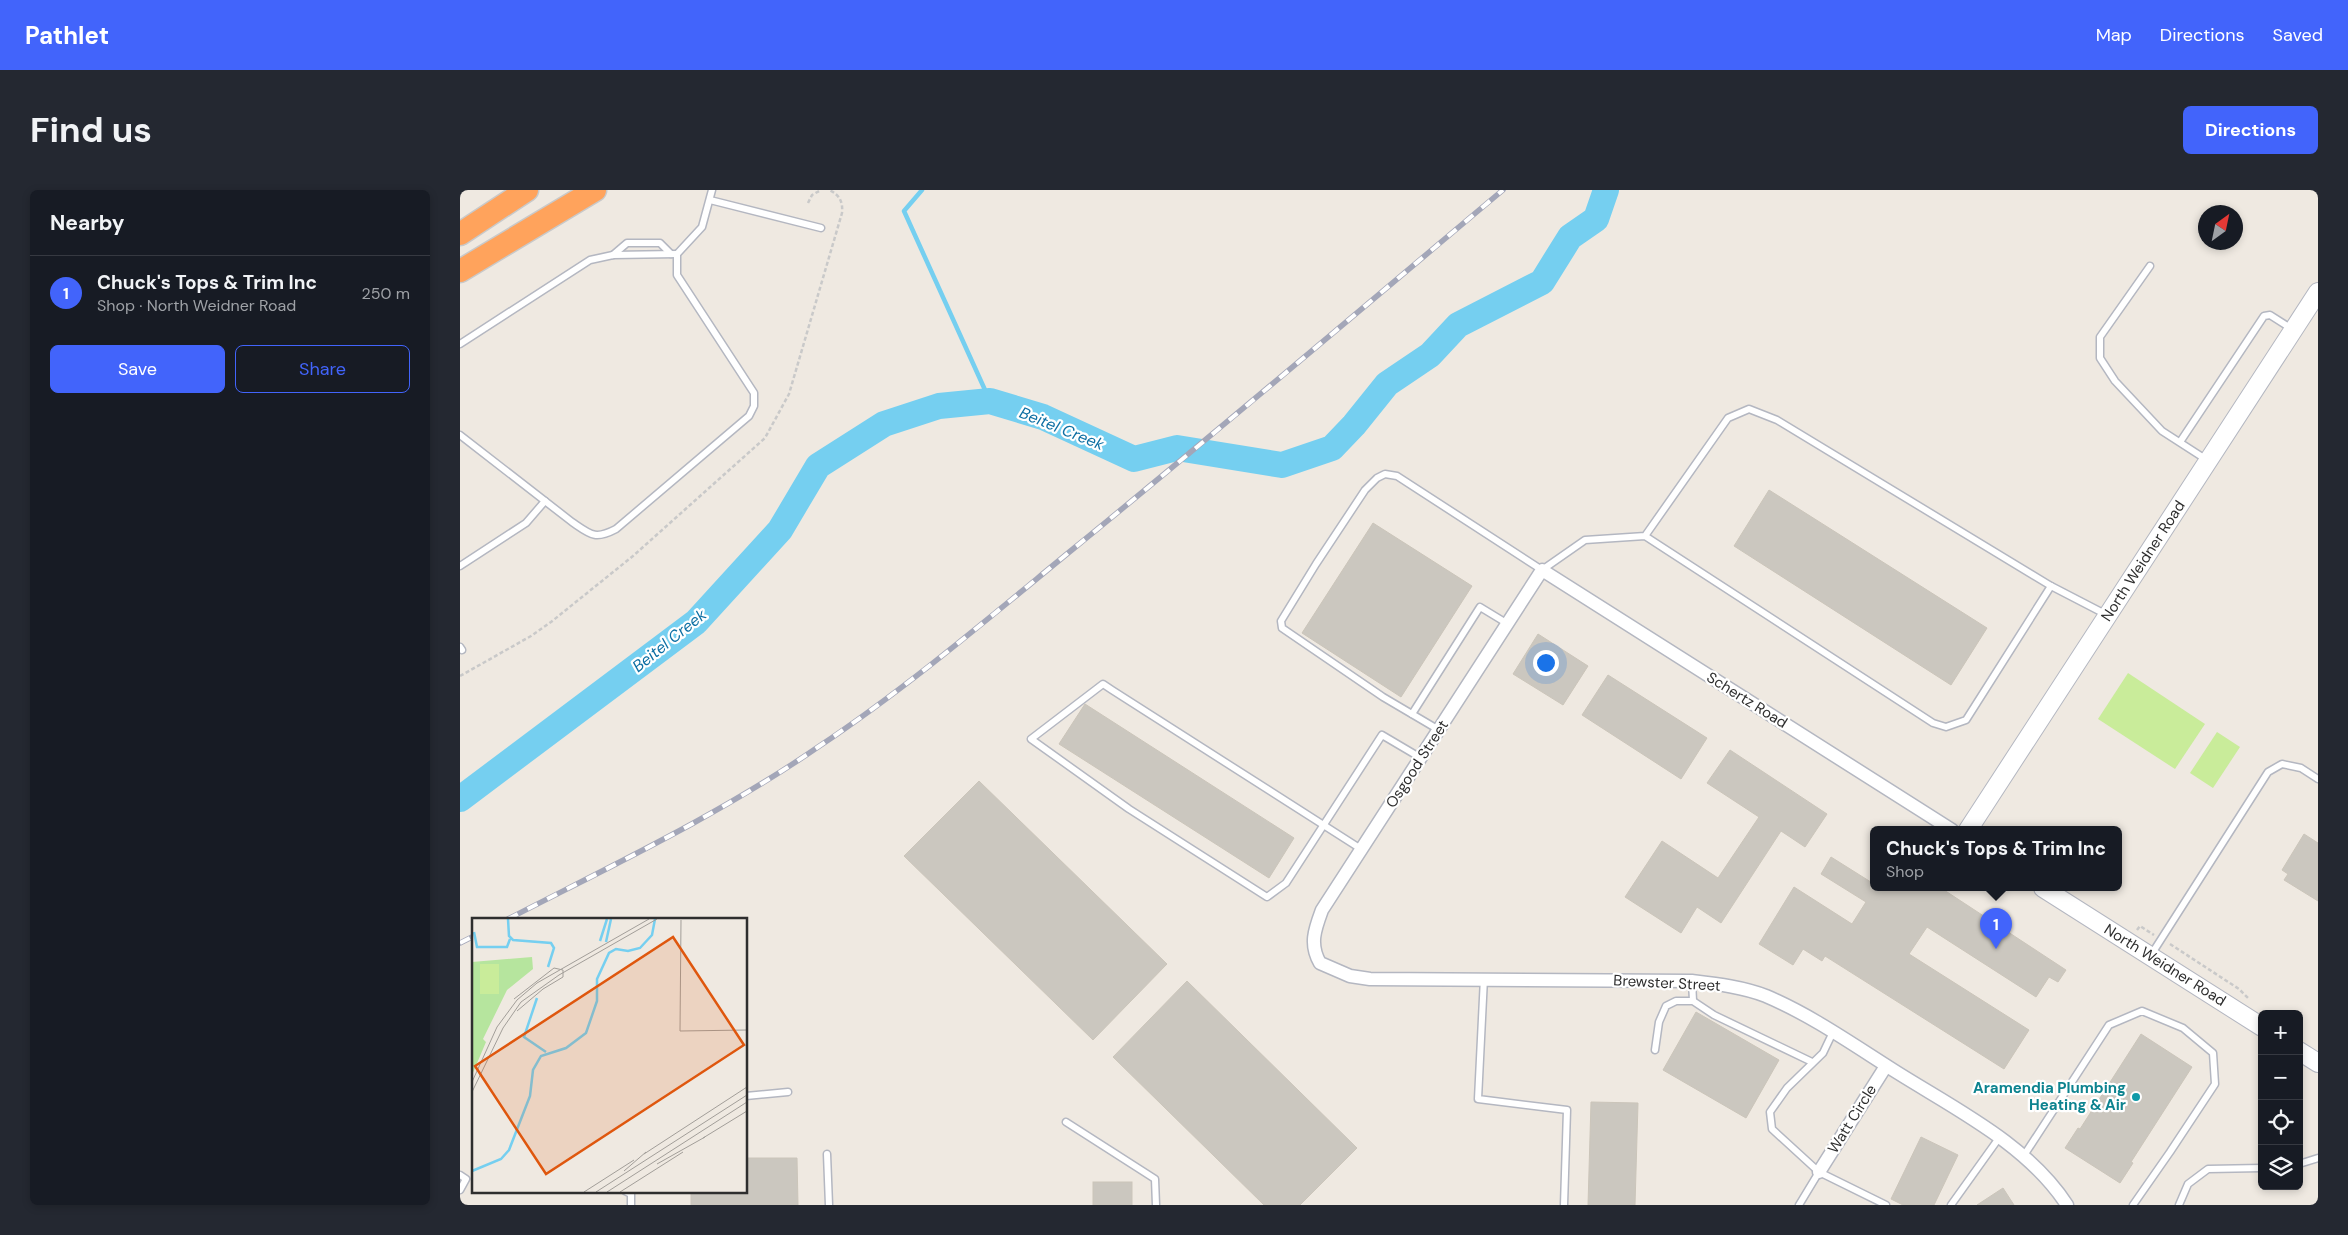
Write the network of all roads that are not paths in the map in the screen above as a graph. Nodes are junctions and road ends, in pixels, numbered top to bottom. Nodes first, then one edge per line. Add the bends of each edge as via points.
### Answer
1 (527, 190) edge
2 (594, 190) edge
3 (712, 190) edge
4 (710, 200) junction
5 (821, 228) dead end
6 (460, 234) edge
7 (674, 254) junction
8 (613, 255) junction
9 (2150, 266) dead end
10 (460, 271) edge
11 (2318, 292) edge
12 (2294, 330) junction
13 (460, 344) edge
14 (460, 435) edge
15 (2180, 442) junction
16 (2208, 461) junction
17 (545, 501) junction
18 (1645, 536) junction
19 (460, 566) edge
20 (1542, 570) junction
21 (2051, 586) junction
22 (2108, 616) junction
23 (1508, 624) junction
24 (1412, 714) junction
25 (1439, 730) junction
26 (1421, 758) junction
27 (2318, 779) edge
28 (1325, 826) junction
29 (1946, 826) edge
30 (1971, 826) edge
31 (1362, 849) junction
32 (2048, 891) edge
33 (2150, 956) junction
34 (1320, 963) joint
35 (1484, 978) junction
36 (1692, 981) junction
37 (1693, 1001) junction
38 (2258, 1024) edge
39 (1833, 1032) junction
40 (1654, 1050) dead end
41 (2303, 1054) edge
42 (1812, 1062) junction
43 (2318, 1063) edge
44 (1886, 1066) junction
45 (788, 1092) dead end
46 (748, 1096) edge
47 (1066, 1122) dead end
48 (1999, 1138) junction
49 (827, 1154) dead end
50 (2023, 1157) junction
51 (2318, 1158) edge
52 (2303, 1163) edge
53 (2258, 1168) edge
54 (1819, 1172) junction
55 (460, 1175) edge
56 (460, 1190) edge
57 (627, 1192) edge
58 (631, 1205) edge
59 (829, 1205) edge
60 (1156, 1205) edge
61 (1564, 1205) edge
62 (1799, 1205) edge
63 (1886, 1205) edge
64 (1951, 1205) edge
65 (2067, 1205) edge
66 (2133, 1205) edge
67 (2179, 1205) edge

1 - 6 highway
2 - 10 highway
3 - 4 lane
4 - 5 lane
4 - 7 lane via 702,227
7 - 8 lane
7 - 8 lane via 660,243 627,243
7 - 17 lane via 677,274 754,393 754,406 749,416 616,529 604,535 592,535
8 - 13 lane via 590,260
9 - 15 lane via 2100,337 2100,358 2122,388 2162,431
11 - 12 street, North Weidner Road
12 - 15 lane via 2270,315 2264,316
12 - 16 street, North Weidner Road
14 - 17 lane
15 - 16 lane
16 - 22 street, North Weidner Road
17 - 19 lane via 526,523
18 - 20 lane via 1585,540
18 - 21 lane via 1728,418 1749,409 1777,420
18 - 21 lane via 1933,724 1946,727 1966,720
20 - 23 street, Osgood Street
20 - 24 lane via 1397,476 1385,474 1376,478 1316,564 1281,620 1282,628
20 - 29 street, Schertz Road
21 - 22 lane
22 - 30 street, North Weidner Road
23 - 24 lane via 1480,607
23 - 25 street, Osgood Street
24 - 25 lane
25 - 26 street, Osgood Street
26 - 28 lane via 1382,735
26 - 31 street, Osgood Street
27 - 33 lane via 2301,768 2282,764 2268,772
28 - 28 lane via 1103,684 1031,739 1129,809 1267,897 1286,883
28 - 31 lane
31 - 34 street, Osgood Street via 1322,910 1314,931 1313,946
32 - 33 street, North Weidner Road
33 - 38 street, North Weidner Road
34 - 35 street, Brewster Street via 1350,976 1370,979
35 - 36 street, Brewster Street
35 - 61 lane via 1478,1099 1567,1110
36 - 37 lane
36 - 39 street, Brewster Street via 1765,996
37 - 40 lane via 1676,1001 1666,1006 1659,1022
37 - 42 lane via 1714,1015
39 - 42 lane via 1823,1052
39 - 44 street, Brewster Street
41 - 43 street
42 - 54 lane via 1770,1112 1772,1129
44 - 48 street, Brewster Street
44 - 54 street, Watt Circle
45 - 46 lane
47 - 60 lane via 1156,1179
48 - 50 street, Brewster Street
48 - 64 lane
49 - 59 lane
50 - 65 street, Brewster Street via 2045,1176
50 - 66 lane via 2109,1025 2142,1012 2183,1028 2213,1053 2215,1084
51 - 52 lane
53 - 67 lane via 2208,1169 2188,1184
54 - 62 lane
54 - 63 lane
55 - 56 lane via 466,1179
57 - 58 lane via 631,1194

